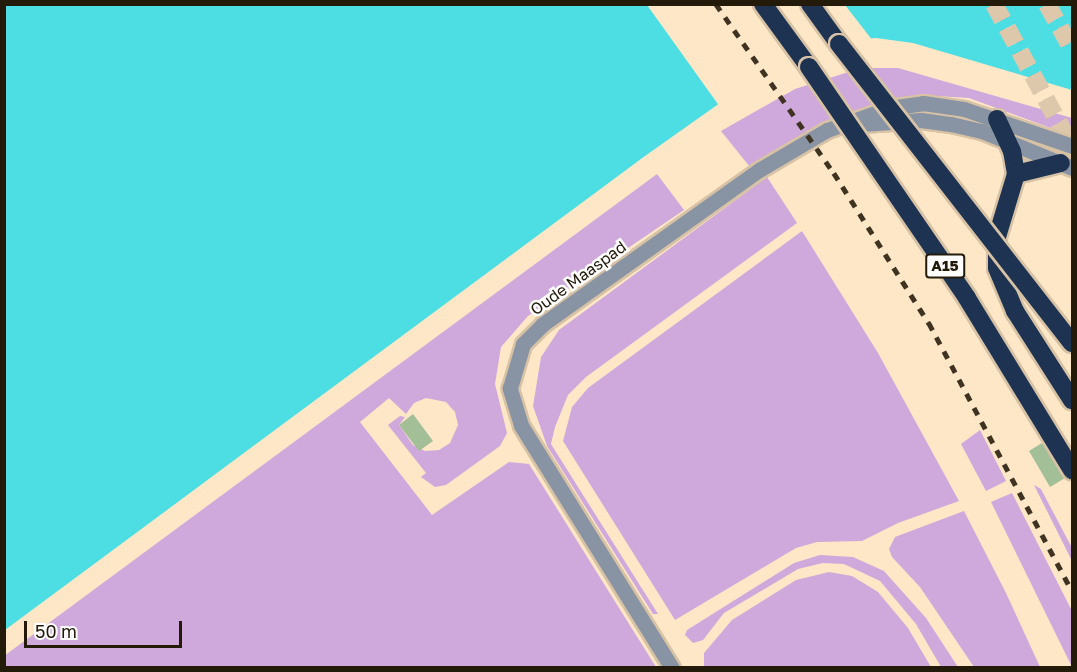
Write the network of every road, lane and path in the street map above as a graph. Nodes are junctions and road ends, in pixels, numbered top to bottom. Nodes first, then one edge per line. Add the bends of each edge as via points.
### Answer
1 (763, 4) edge
2 (810, 4) edge
3 (997, 119) junction
4 (847, 125) junction
5 (1008, 141) junction
6 (1072, 146) edge
7 (1067, 165) edge
8 (1016, 174) junction
9 (1072, 343) edge
10 (1072, 400) edge
11 (1072, 470) edge
12 (672, 668) edge

1 - 11 highway, A15, bridge via 901,200
2 - 9 highway, bridge via 946,185
3 - 4 street, Oude Maaspad via 923,103 890,108
3 - 5 highway
3 - 6 street, Oude Maaspad
4 - 5 street, Oude Maaspad via 921,120 982,131
4 - 12 street, Oude Maaspad via 807,140 759,170 543,324 523,344 515,366 510,388 521,425
5 - 7 street, Oude Maaspad
5 - 8 highway
7 - 8 highway
8 - 10 highway via 999,228 997,268 1014,311

